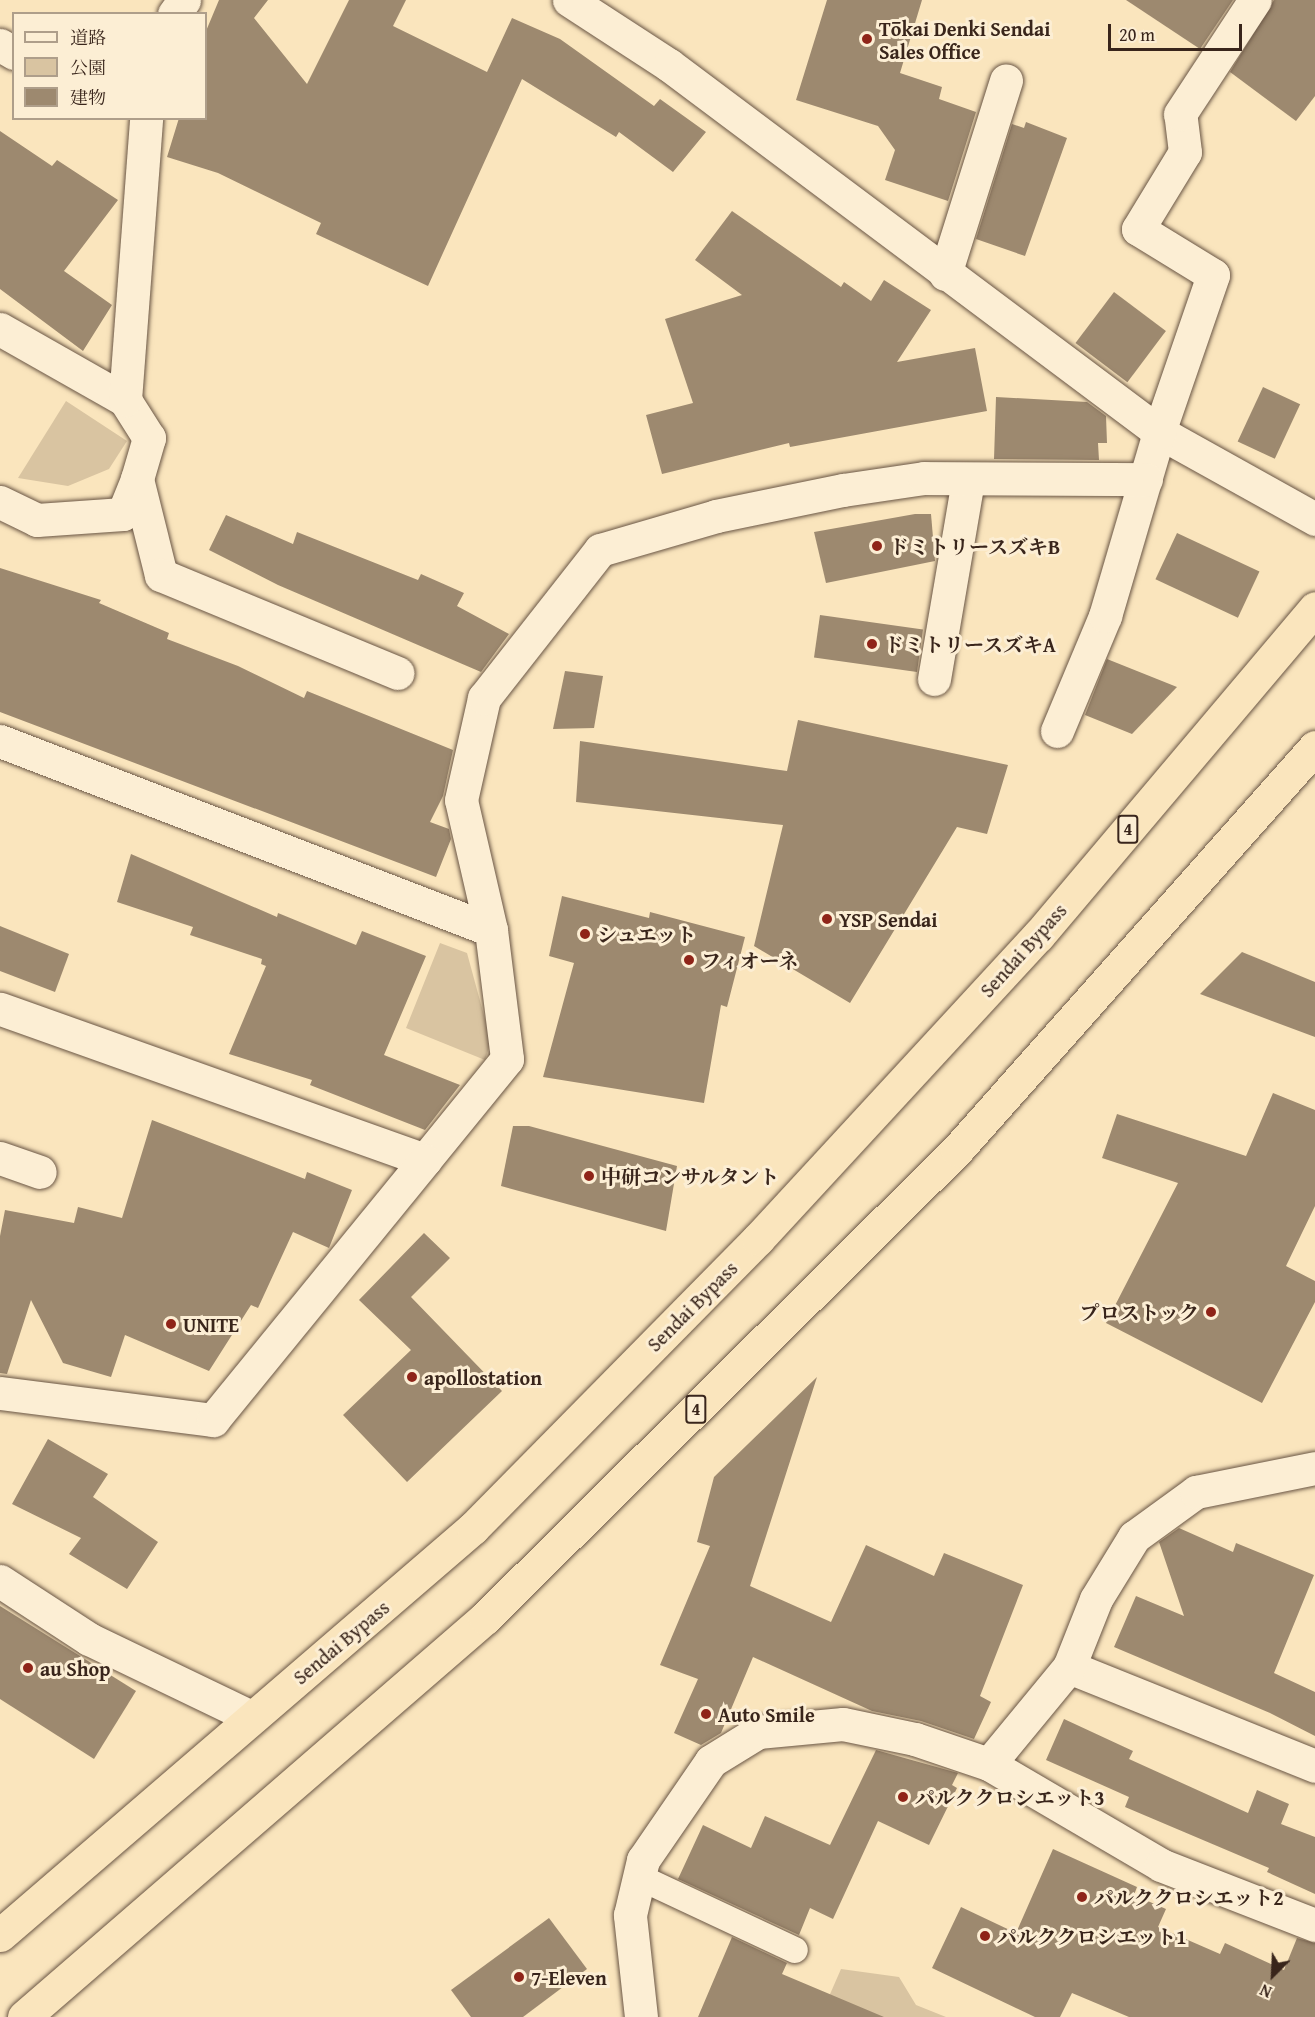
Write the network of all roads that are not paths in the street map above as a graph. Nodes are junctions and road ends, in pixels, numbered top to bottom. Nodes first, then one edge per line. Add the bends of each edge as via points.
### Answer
1 (569, 0) edge
2 (1255, 0) edge
3 (1006, 80) dead end
4 (135, 124) edge
5 (945, 274) junction
6 (0, 329) edge
7 (125, 400) junction
8 (1159, 432) junction
9 (137, 479) junction
10 (1146, 479) junction
11 (968, 480) junction
12 (0, 502) edge
13 (1315, 519) edge
14 (1315, 608) edge
15 (399, 673) dead end
16 (934, 679) dead end
17 (1056, 731) dead end
18 (0, 741) edge
19 (1315, 747) edge
20 (491, 930) junction
21 (0, 1009) edge
22 (0, 1158) edge
23 (425, 1160) junction
24 (40, 1172) dead end
25 (0, 1393) edge
26 (1315, 1468) edge
27 (0, 1581) edge
28 (1069, 1667) junction
29 (251, 1717) junction
30 (989, 1764) junction
31 (1315, 1766) edge
32 (639, 1877) junction
33 (1315, 1925) edge
34 (0, 1935) edge
35 (795, 1950) dead end
36 (24, 2017) edge
37 (641, 2017) edge

1 - 5 street via 669,65
2 - 8 street via 1180,114 1185,152 1138,229 1213,275
3 - 5 street
4 - 7 street
5 - 8 street
6 - 7 street
7 - 9 street via 149,438
8 - 10 street
8 - 13 street
9 - 12 street via 123,514 37,520
9 - 15 street via 161,575
10 - 11 street
10 - 17 street via 1105,616
11 - 16 street
11 - 20 street via 924,478 843,490 716,516 600,550 484,698 461,800
14 - 29 highway, Sendai Bypass / 4 via 1038,936 758,1239 473,1528
18 - 20 street
19 - 36 highway, 4 via 957,1150 485,1618
20 - 23 street via 507,1059
21 - 23 street
22 - 24 street
23 - 25 street via 213,1420
26 - 28 street via 1196,1492 1134,1537 1096,1599
27 - 29 street via 89,1639
28 - 30 street
28 - 31 street
29 - 34 highway, Sendai Bypass / 4
30 - 32 street via 915,1739 843,1724 758,1732 711,1761 643,1860
30 - 33 street via 1161,1865
32 - 35 lane
32 - 37 street via 630,1915

